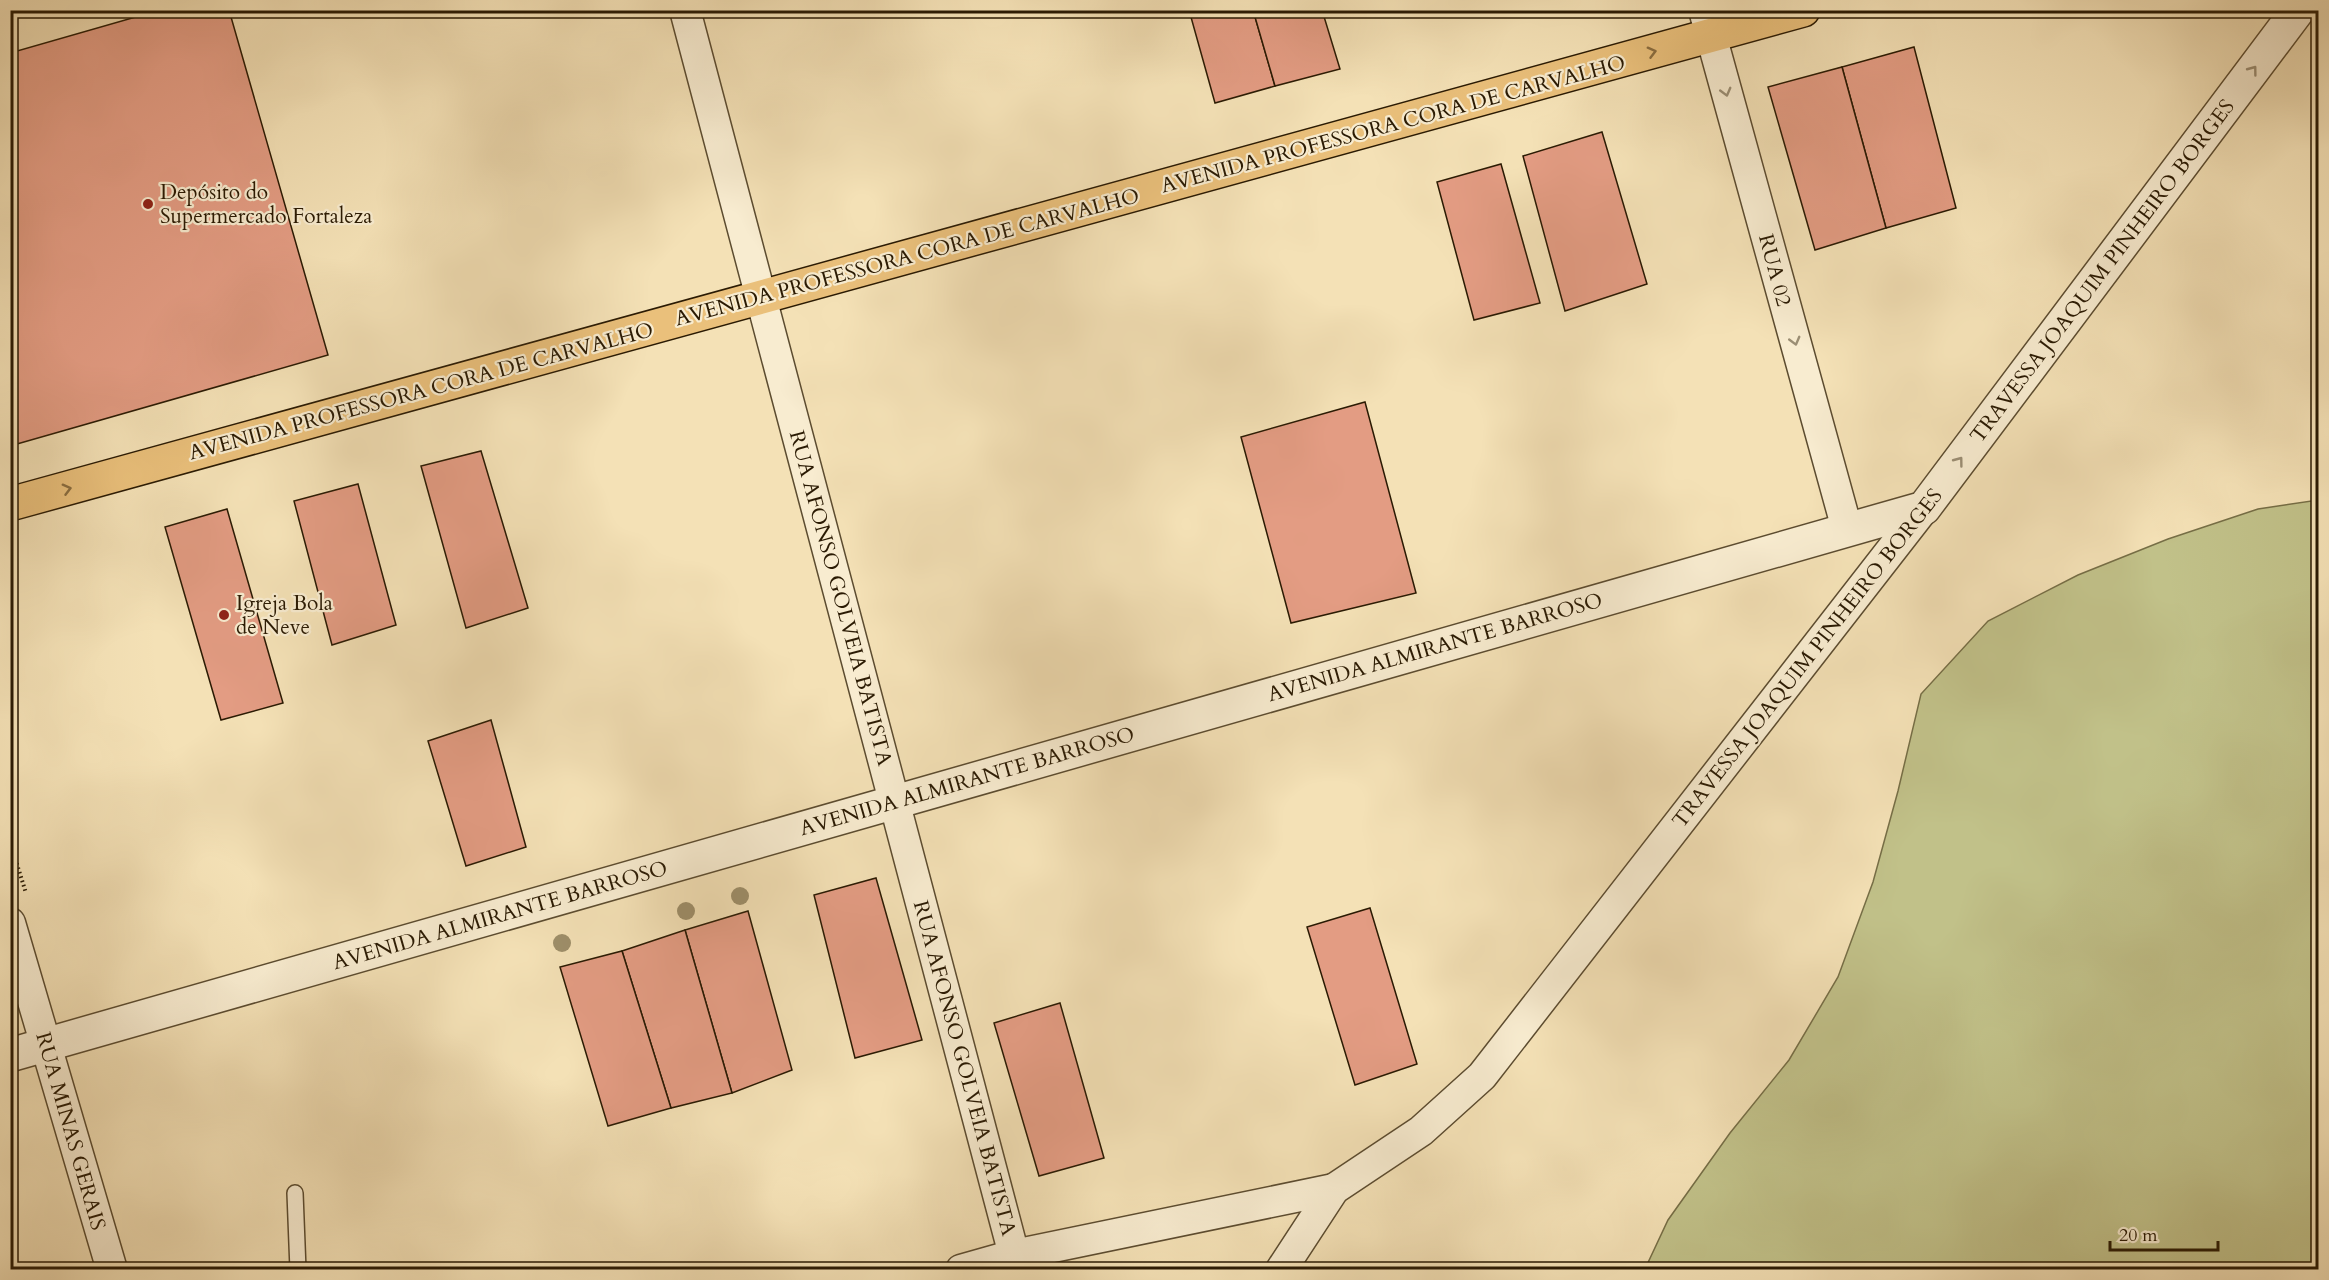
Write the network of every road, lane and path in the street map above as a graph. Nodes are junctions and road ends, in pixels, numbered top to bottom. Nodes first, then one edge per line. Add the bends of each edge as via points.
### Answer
1 (685, 10) edge
2 (1803, 10) edge
3 (2298, 10) edge
4 (1707, 23) edge
5 (761, 297) junction
6 (10, 504) edge
7 (1924, 508) junction
8 (1847, 529) junction
9 (895, 802) junction
10 (10, 842) edge
11 (27, 898) dead end
12 (10, 923) edge
13 (45, 1045) junction
14 (10, 1055) edge
15 (1334, 1189) junction
16 (295, 1193) dead end
17 (1014, 1255) junction
18 (112, 1269) edge
19 (298, 1269) edge
20 (961, 1269) edge
21 (1281, 1269) edge

1 - 5 street, RUA AFONSO GOLVEIA BATISTA
2 - 4 main road, AVENIDA PROFESSORA CORA DE CARVALHO
7 -> 3 street, TRAVESSA JOAQUIM PINHEIRO BORGES
5 -> 4 main road, AVENIDA PROFESSORA CORA DE CARVALHO
4 -> 8 street, RUA 02
6 -> 5 main road, AVENIDA PROFESSORA CORA DE CARVALHO
5 - 9 street, RUA AFONSO GOLVEIA BATISTA
7 - 8 street, AVENIDA ALMIRANTE BARROSO
7 - 15 street, TRAVESSA JOAQUIM PINHEIRO BORGES via 1482,1077 1420,1131
8 - 9 street, AVENIDA ALMIRANTE BARROSO
9 - 13 street, AVENIDA ALMIRANTE BARROSO
9 - 17 street, RUA AFONSO GOLVEIA BATISTA
10 - 11 path
12 - 13 street, RUA MINAS GERAIS
13 - 14 street, AVENIDA ALMIRANTE BARROSO
13 - 18 street, RUA MINAS GERAIS
15 - 17 street
15 - 21 street, TRAVESSA JOAQUIM PINHEIRO BORGES
16 - 19 lane
17 - 20 street

